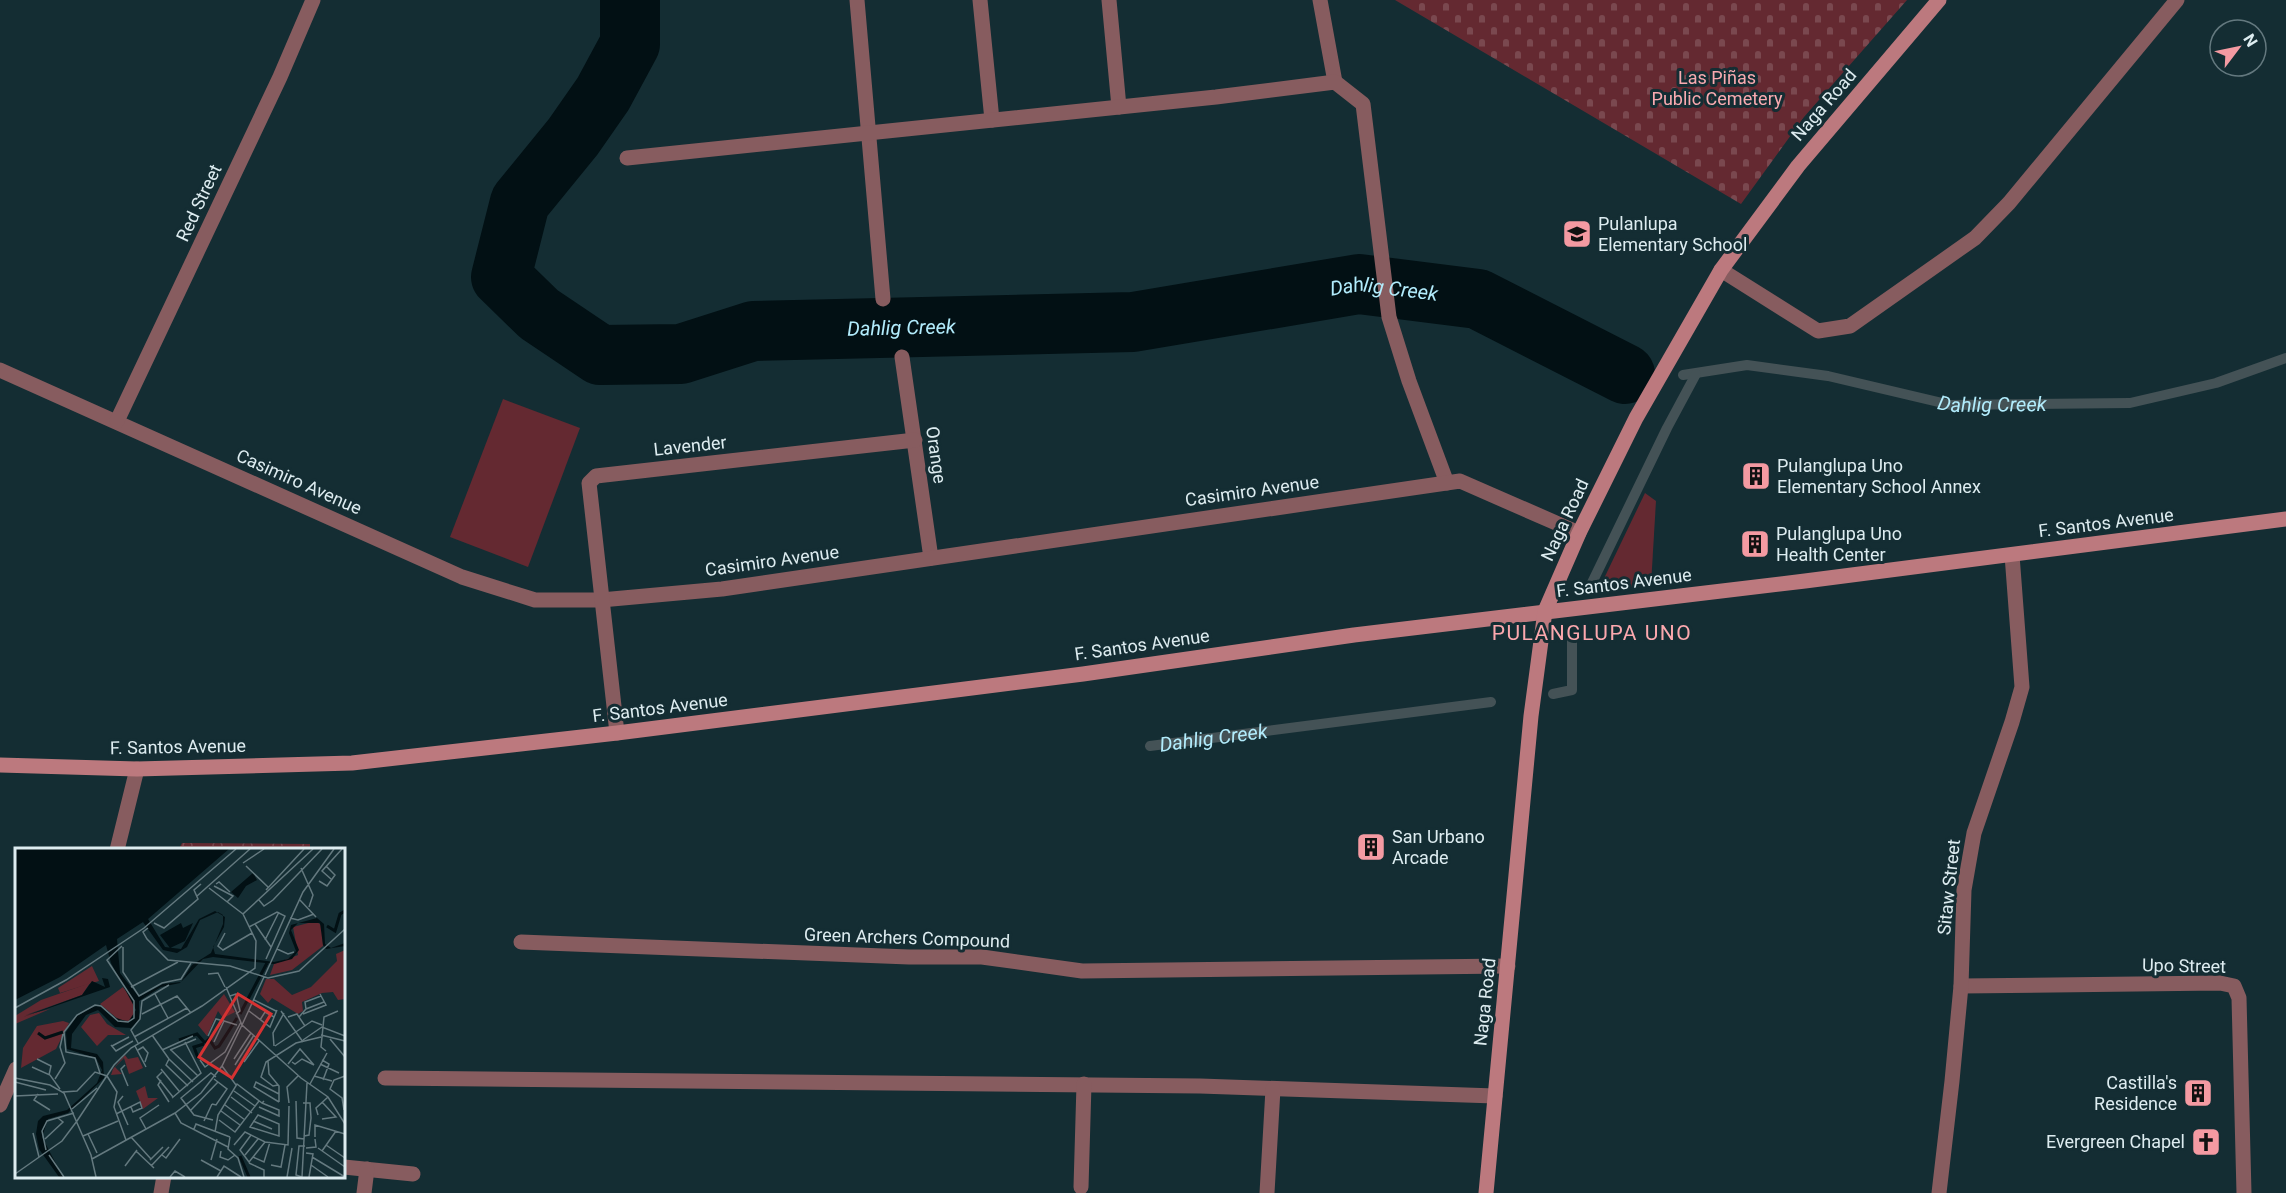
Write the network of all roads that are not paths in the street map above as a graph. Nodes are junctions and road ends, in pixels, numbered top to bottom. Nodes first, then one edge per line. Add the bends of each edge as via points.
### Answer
1 (313, 0) edge
2 (857, 0) edge
3 (980, 0) edge
4 (1109, 0) edge
5 (1320, 0) edge
6 (1940, 0) edge
7 (2177, 0) edge
8 (1335, 82) junction
9 (1119, 107) junction
10 (992, 120) junction
11 (868, 133) junction
12 (627, 159) dead end
13 (1721, 270) junction
14 (883, 299) dead end
15 (903, 357) dead end
16 (0, 370) edge
17 (117, 421) junction
18 (915, 440) junction
19 (1447, 483) junction
20 (2286, 519) edge
21 (1579, 533) junction
22 (2012, 555) junction
23 (931, 558) junction
24 (601, 600) junction
25 (1545, 611) junction
26 (617, 733) junction
27 (0, 765) edge
28 (137, 769) junction
29 (117, 848) edge
30 (521, 942) dead end
31 (1508, 966) junction
32 (1961, 986) junction
33 (15, 1071) edge
34 (385, 1077) dead end
35 (1084, 1084) junction
36 (1273, 1089) junction
37 (1495, 1096) junction
38 (0, 1105) edge
39 (345, 1167) edge
40 (367, 1169) junction
41 (413, 1174) dead end
42 (164, 1178) edge
43 (1081, 1187) dead end
44 (161, 1193) edge
45 (364, 1193) edge
46 (1267, 1193) edge
47 (1486, 1193) edge
48 (1939, 1193) edge
49 (2244, 1193) edge

1 - 17 street, Red Street
2 - 11 street
3 - 10 street
4 - 9 street
5 - 8 street
6 - 13 main road, Naga Road via 1798,166
7 - 13 street via 1975,238 1850,326 1818,331
8 - 9 street
8 - 19 street via 1363,104 1389,317
9 - 10 street
10 - 11 street
11 - 12 street
11 - 14 street
13 - 21 main road, Naga Road via 1636,418
15 - 18 street, Orange
16 - 17 street, Casimiro Avenue
17 - 24 street, Casimiro Avenue via 462,578 535,600
18 - 23 street, Orange
18 - 24 street, Lavender via 596,476 589,483
19 - 21 street, Casimiro Avenue via 1460,481
19 - 23 street, Casimiro Avenue
20 - 22 main road, F. Santos Avenue
21 - 25 main road, Naga Road
22 - 25 main road, F. Santos Avenue
22 - 32 street, Sitaw Street via 2022,687 1974,833 1964,890
23 - 24 street, Casimiro Avenue via 722,589
24 - 26 street
25 - 26 main road, F. Santos Avenue
25 - 31 main road, Naga Road via 1531,716
26 - 28 main road, F. Santos Avenue via 352,764
27 - 28 main road, F. Santos Avenue
28 - 29 street
30 - 31 street, Green Archers Compound via 982,957 1082,971
31 - 37 main road, Naga Road
32 - 48 street, Sitaw Street
32 - 49 street, Upo Street via 2220,983 2234,986 2239,998
33 - 38 street
34 - 35 street
35 - 36 street
35 - 43 street
36 - 37 street
36 - 46 street
37 - 47 main road, Naga Road
39 - 40 street
40 - 41 street
40 - 45 street
42 - 44 street

